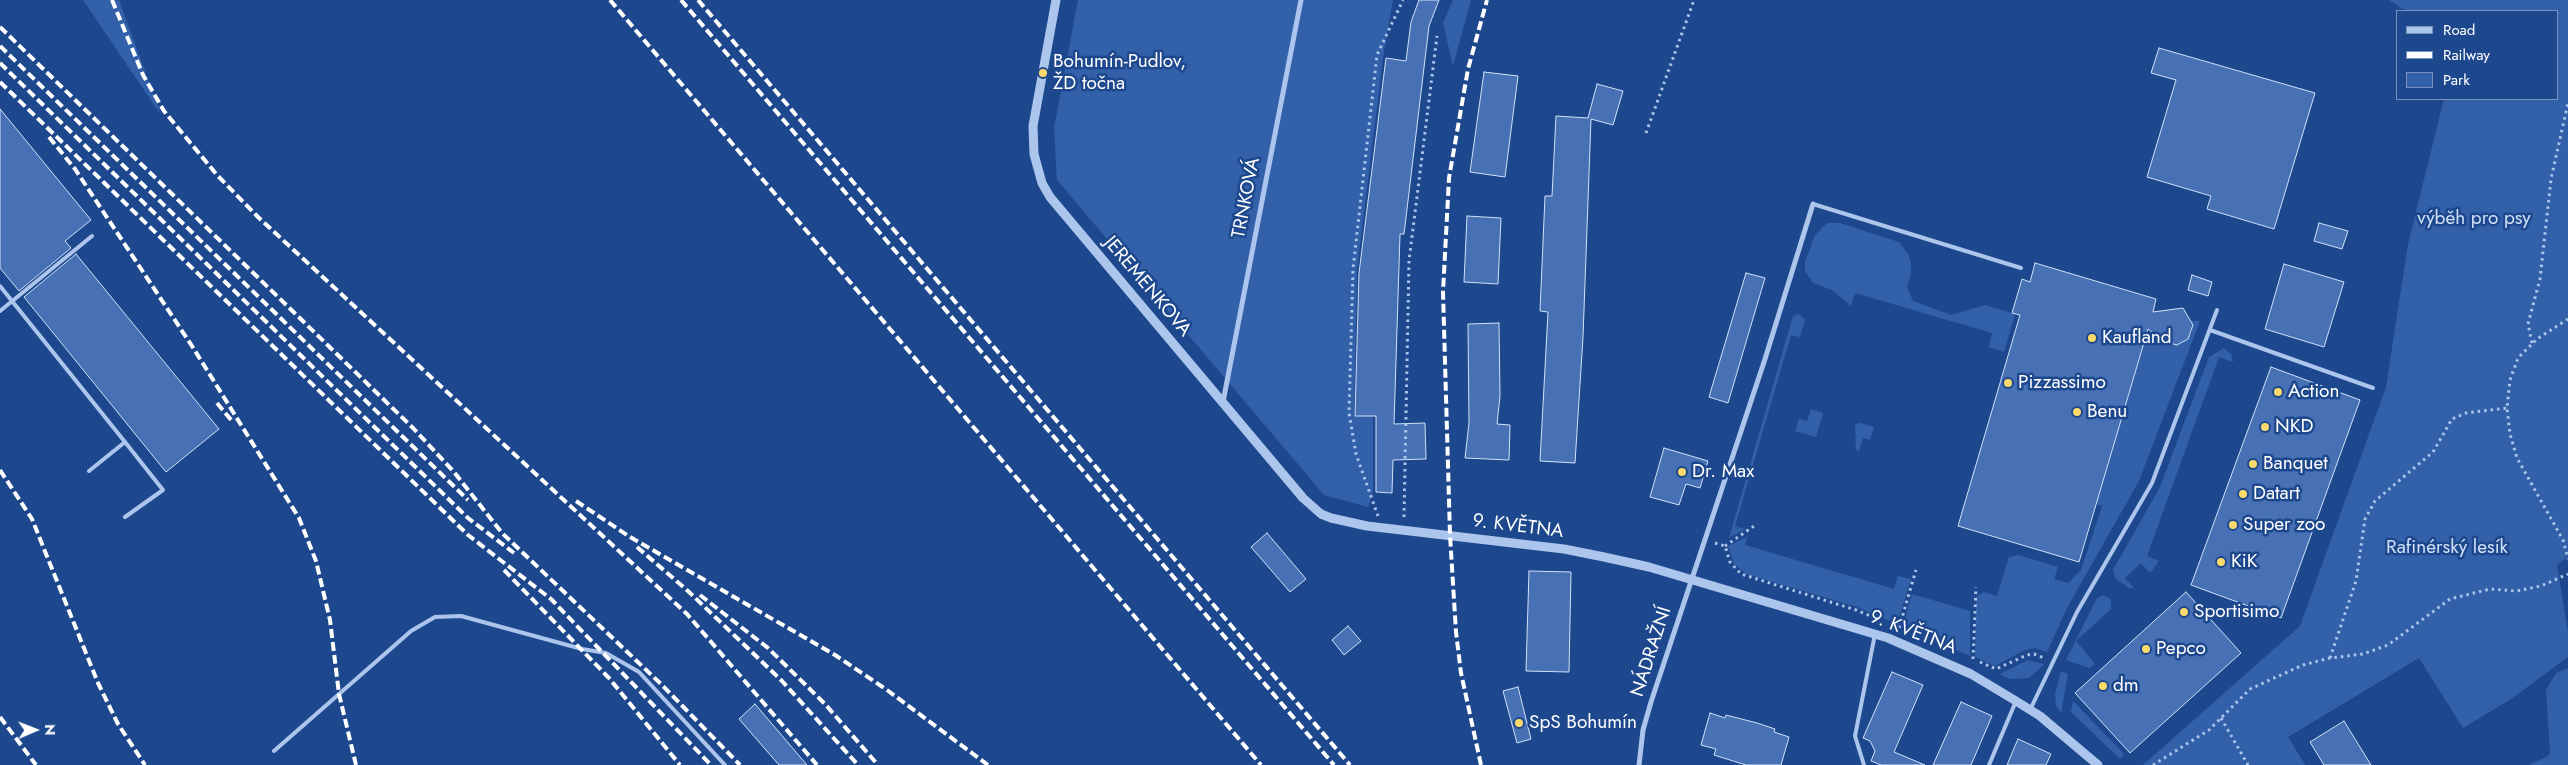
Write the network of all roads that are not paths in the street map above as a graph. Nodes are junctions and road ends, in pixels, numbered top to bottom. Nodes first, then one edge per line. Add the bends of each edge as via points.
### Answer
1 (1056, 0) edge
2 (1301, 0) edge
3 (1812, 204) joint
4 (92, 236) dead end
5 (2021, 268) dead end
6 (0, 286) edge
7 (12, 301) junction
8 (2217, 310) dead end
9 (0, 311) edge
10 (2210, 330) junction
11 (2373, 388) dead end
12 (1223, 402) junction
13 (125, 442) junction
14 (89, 471) dead end
15 (125, 517) dead end
16 (1367, 526) joint
17 (1692, 580) junction
18 (1875, 634) junction
19 (2016, 701) junction
20 (2030, 710) junction
21 (274, 751) dead end
22 (725, 765) edge
23 (1639, 765) edge
24 (1864, 765) edge
25 (1989, 765) edge
26 (2098, 765) edge

1 - 12 street, JEREMENKOVA via 1033,126 1039,176 1050,197
2 - 12 street, TRNKOVÁ
3 - 5 lane
3 - 17 street
4 - 7 lane
6 - 7 lane
7 - 9 lane
7 - 13 lane
8 - 10 lane
10 - 11 lane
10 - 20 lane via 2152,483 2077,612
12 - 16 street, JEREMENKOVA via 1313,507 1331,518
13 - 14 lane
13 - 15 lane via 164,490
16 - 17 street, 9. KVĚTNA via 1564,549 1649,567
17 - 18 street, 9. KVĚTNA
17 - 23 street, NÁDRAŽNÍ via 1651,702 1643,730
18 - 19 street, 9. KVĚTNA via 1932,655
18 - 24 lane via 1855,736
19 - 20 street, 9. KVĚTNA
19 - 25 lane
20 - 26 street, 9. KVĚTNA
21 - 22 lane via 411,631 435,617 461,616 606,654 639,672

